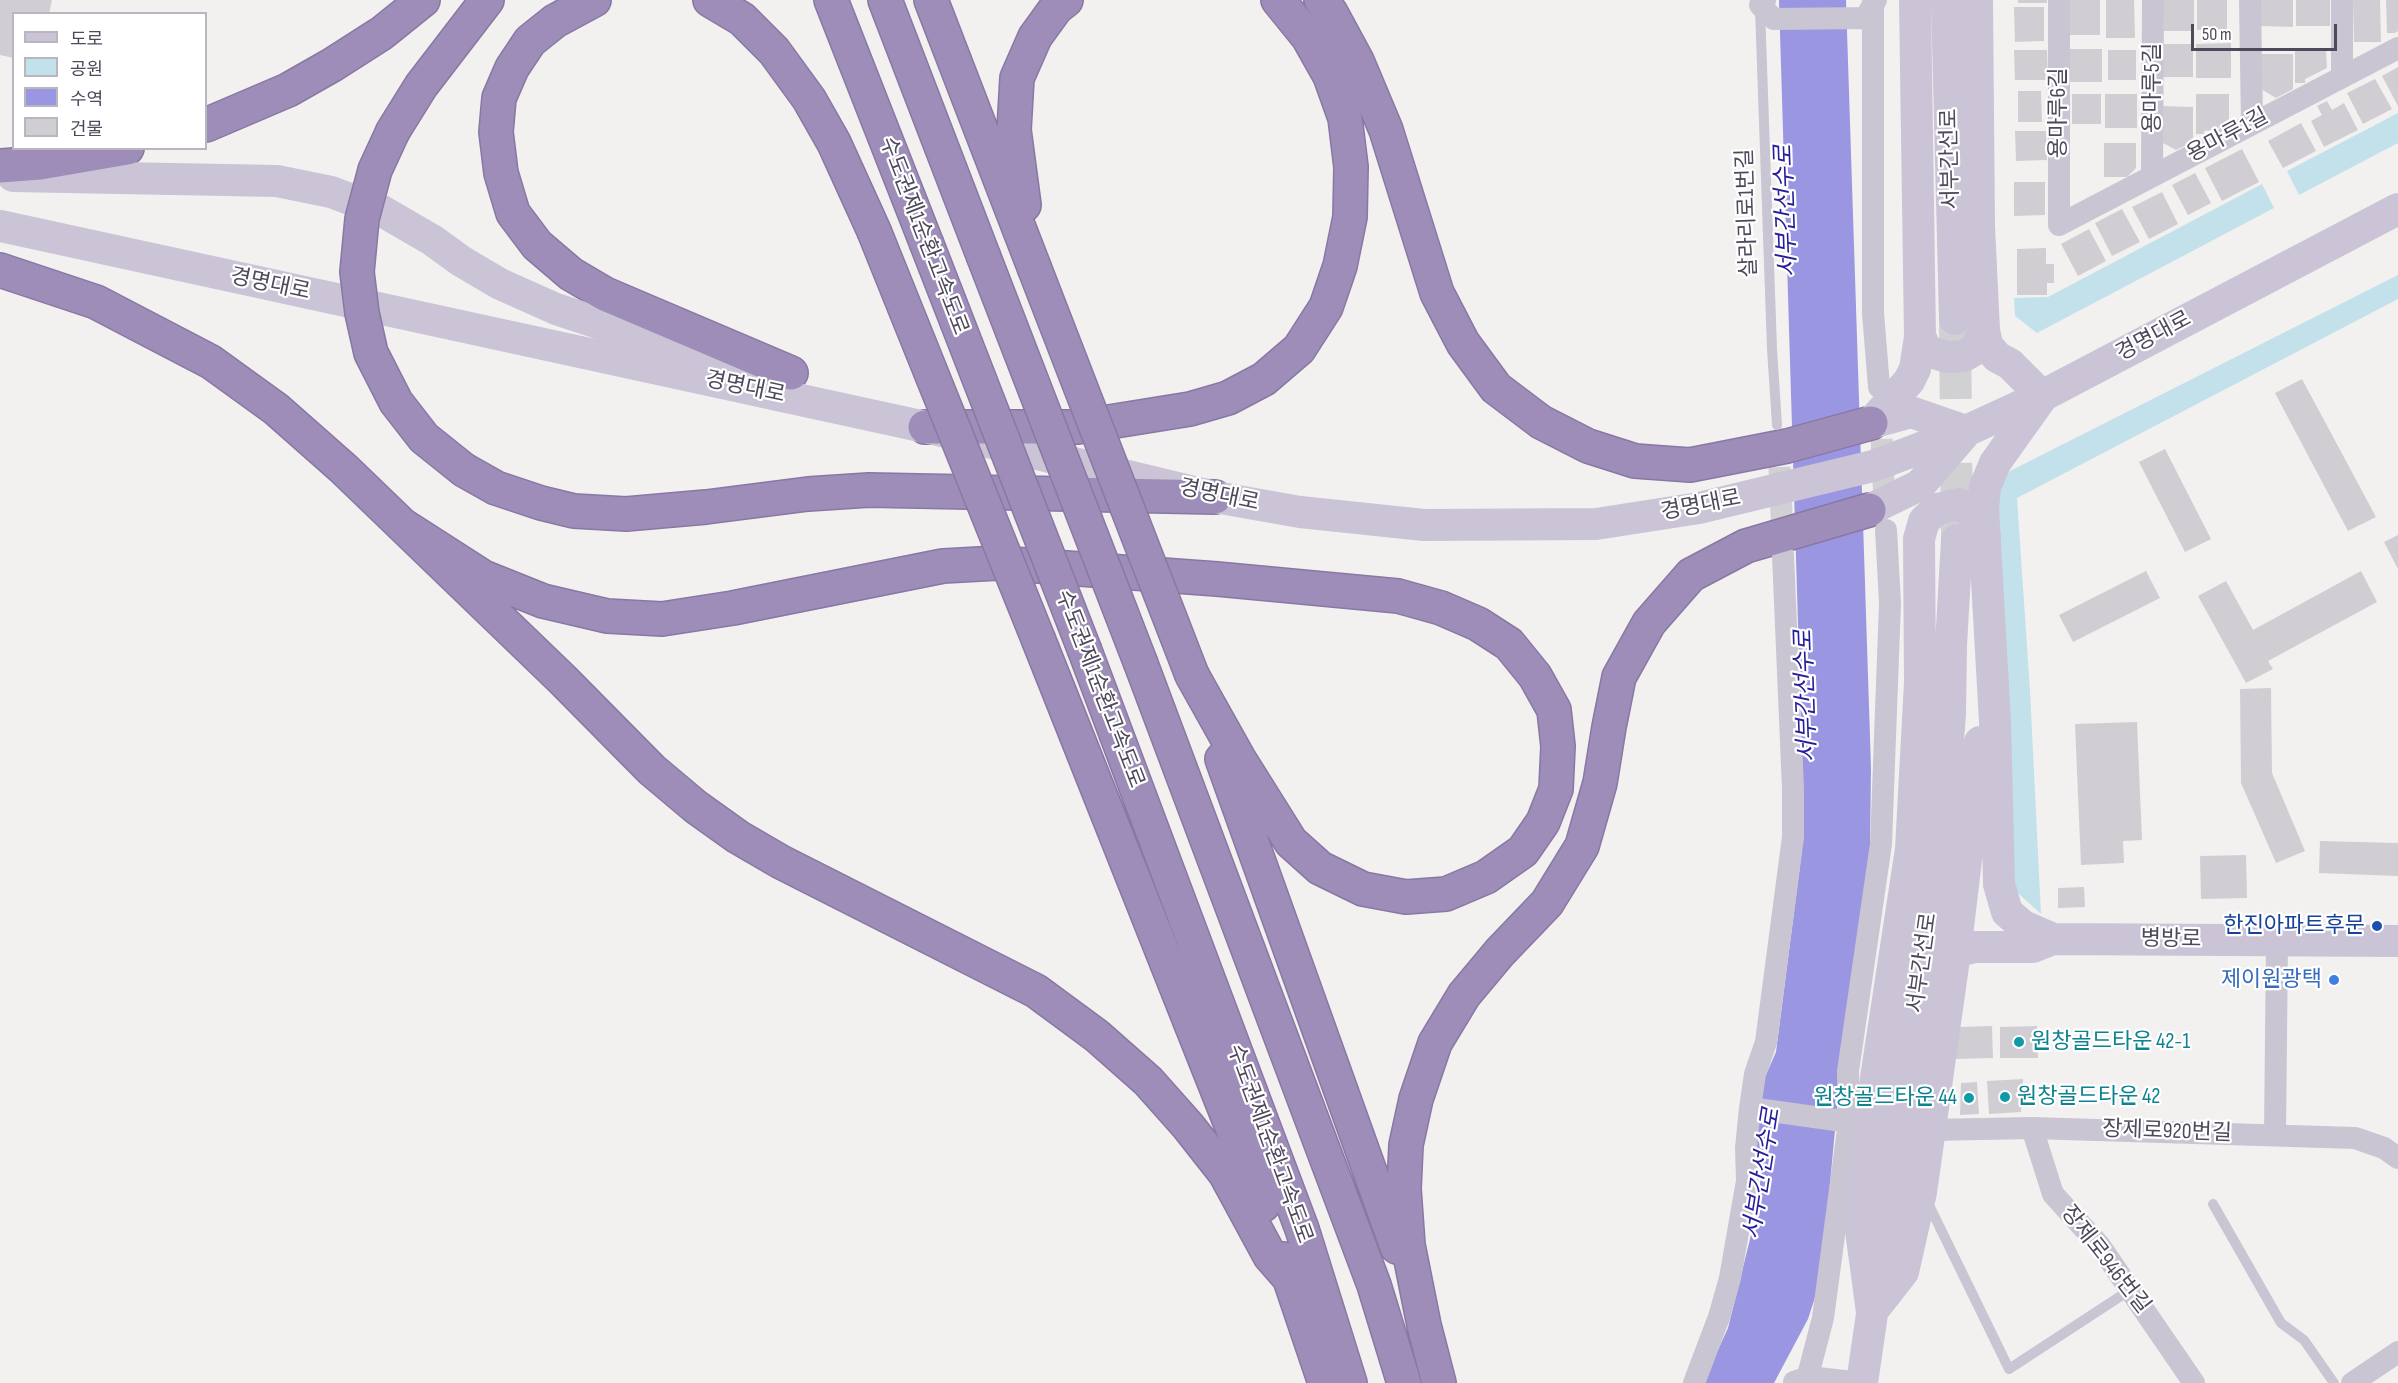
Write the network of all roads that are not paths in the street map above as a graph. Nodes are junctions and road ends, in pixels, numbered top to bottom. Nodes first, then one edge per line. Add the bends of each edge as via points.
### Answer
1 (423, 0) edge
2 (487, 0) edge
3 (594, 0) edge
4 (710, 0) edge
5 (831, 0) edge
6 (885, 0) edge
7 (931, 0) edge
8 (1066, 0) edge
9 (1278, 0) edge
10 (1322, 0) edge
11 (1873, 0) edge
12 (1915, 0) edge
13 (1947, 0) edge
14 (1977, 0) edge
15 (2059, 0) edge
16 (2153, 0) edge
17 (2250, 0) edge
18 (2342, 0) edge
19 (1765, 6) edge
20 (2398, 48) edge
21 (2342, 77) junction
22 (2252, 124) junction
23 (207, 125) edge
24 (115, 150) edge
25 (0, 166) edge
26 (0, 176) edge
27 (2152, 176) junction
28 (2398, 208) edge
29 (2059, 225) joint
30 (0, 226) edge
31 (1034, 267) junction
32 (0, 270) edge
33 (1955, 319) tunnel mouth
34 (1984, 330) junction
35 (1920, 337) junction
36 (791, 373) junction
37 (1879, 387) tunnel mouth
38 (2042, 396) junction
39 (1871, 423) junction
40 (925, 427) junction
41 (1966, 431) junction
42 (1782, 436) junction
43 (1215, 497) junction
44 (1878, 520) junction
45 (402, 525) junction
46 (1919, 539) junction
47 (1972, 541) junction
48 (1787, 543) junction
49 (1992, 668) junction
50 (1192, 675) junction
51 (2053, 939) junction
52 (2277, 941) junction
53 (2398, 941) edge
54 (1955, 952) junction
55 (1753, 1109) junction
56 (1852, 1122) junction
57 (2032, 1128) junction
58 (1930, 1130) junction
59 (2274, 1135) junction
60 (2398, 1158) edge
61 (1921, 1192) junction
62 (2213, 1204) dead end
63 (1291, 1280) junction
64 (2130, 1290) junction
65 (1872, 1312) junction
66 (1424, 1325) junction
67 (2390, 1366) edge
68 (1802, 1381) edge
69 (1324, 1383) edge
70 (1350, 1383) edge
71 (1404, 1383) edge
72 (1439, 1383) edge
73 (1694, 1383) edge
74 (1861, 1383) edge
75 (2194, 1383) edge
76 (2334, 1383) edge
77 (2352, 1383) edge

1 - 23 highway via 382,33 332,65 288,90
2 - 43 highway, bridge via 421,86 393,131 375,170 362,219 357,272 371,352 396,402 423,438 464,470 496,488 541,503 574,511 626,514 869,490
3 - 36 highway via 555,21 530,41 499,98 496,132 501,172 513,213 537,245 572,274 605,294
4 - 63 highway, bridge via 742,19 774,51 809,99 874,231
5 - 70 highway, 수도권제1순환고속도로, bridge via 1086,651 1302,1229
6 - 71 highway, bridge via 1141,664 1374,1285
7 - 31 highway
8 - 31 highway via 1035,37 1017,78 1014,130
9 - 40 highway via 1308,37 1330,76 1345,118 1352,167 1350,217 1340,266 1326,307 1299,350 1264,379 1228,398 1190,409 1078,427
10 - 42 highway via 1357,61 1386,130 1437,293 1463,343 1496,388 1541,422 1588,446 1635,461 1690,465
11 - 19 street via 1865,18 1857,19
11 - 37 street via 1873,313
12 - 35 street
13 - 33 street, 서부간선로
14 - 34 street
15 - 29 street, 용마루6길
16 - 27 street, 용마루5길
17 - 22 street
18 - 21 street
19 - 42 lane, 살라리로1번길 via 1772,349
20 - 21 street, 용마루1길
21 - 22 street, 용마루1길
22 - 27 street, 용마루1길
24 - 25 highway
26 - 36 street via 277,181 331,192 382,211 490,278 556,309 647,339
27 - 29 street, 용마루1길
28 - 38 street, 경명대로
30 - 40 street, 경명대로
31 - 50 highway, bridge
32 - 45 highway via 96,302 211,362 276,409
34 - 35 street via 1976,349 1964,356 1947,357 1927,351
34 - 38 street via 1997,357 2010,364
35 - 39 street via 1909,381
36 - 40 street
38 - 41 street, 경명대로
38 - 47 street via 1995,463
39 - 41 street via 1911,412
39 - 42 highway
40 - 43 street, 경명대로
41 - 43 street, 경명대로 via 1873,466 1789,488 1699,508 1596,524 1424,525 1300,512
41 - 44 street via 1920,486
44 - 46 street via 1900,510 1907,515
44 - 48 highway
44 - 56 street via 1890,603 1881,844 1848,1071
45 - 50 highway via 483,577 543,601 607,616 662,619 943,566 999,563 1398,596 1441,608 1478,624 1509,644 1535,676 1554,710 1558,746 1556,789 1543,822 1523,851 1486,877 1446,894 1406,897 1363,889 1320,868 1291,842
45 - 63 highway via 652,770 696,807 781,862 1036,991 1097,1036 1148,1082 1188,1126 1225,1173 1270,1256
46 - 47 street via 1924,521 1937,509 1959,504 1977,516
46 - 56 street via 1920,682 1911,849
47 - 49 street
47 - 65 street, 서부간선로 via 1950,645 1950,714 1940,844
48 - 55 street via 1793,837 1766,1042 1755,1074
48 - 66 highway via 1746,546 1691,575 1649,622 1619,677 1600,783 1582,846 1547,903 1464,994 1435,1043 1406,1145 1404,1189 1408,1245
49 - 51 street via 1999,884 2007,912 2023,926
49 - 54 street
50 - 66 highway
51 - 52 street, 병방로
51 - 54 street via 2032,947 1974,947
52 - 53 street, 병방로
52 - 59 street
54 - 58 street
55 - 56 street
55 - 73 street via 1746,1148 1747,1181 1730,1278
56 - 65 street
56 - 68 street via 1823,1318
57 - 58 street, 장제로920번길
57 - 59 street, 장제로920번길
57 - 64 street, 장제로946번길 via 2054,1194 2100,1246
58 - 61 street
59 - 60 street, 장제로920번길 via 2355,1138 2384,1148
61 - 64 lane via 2009,1369
61 - 65 street via 1903,1272
62 - 76 lane via 2281,1323 2304,1340
63 - 69 highway
64 - 75 street, 장제로946번길
65 - 74 street, 서부간선로
66 - 72 highway
67 - 77 street
68 - 74 street

